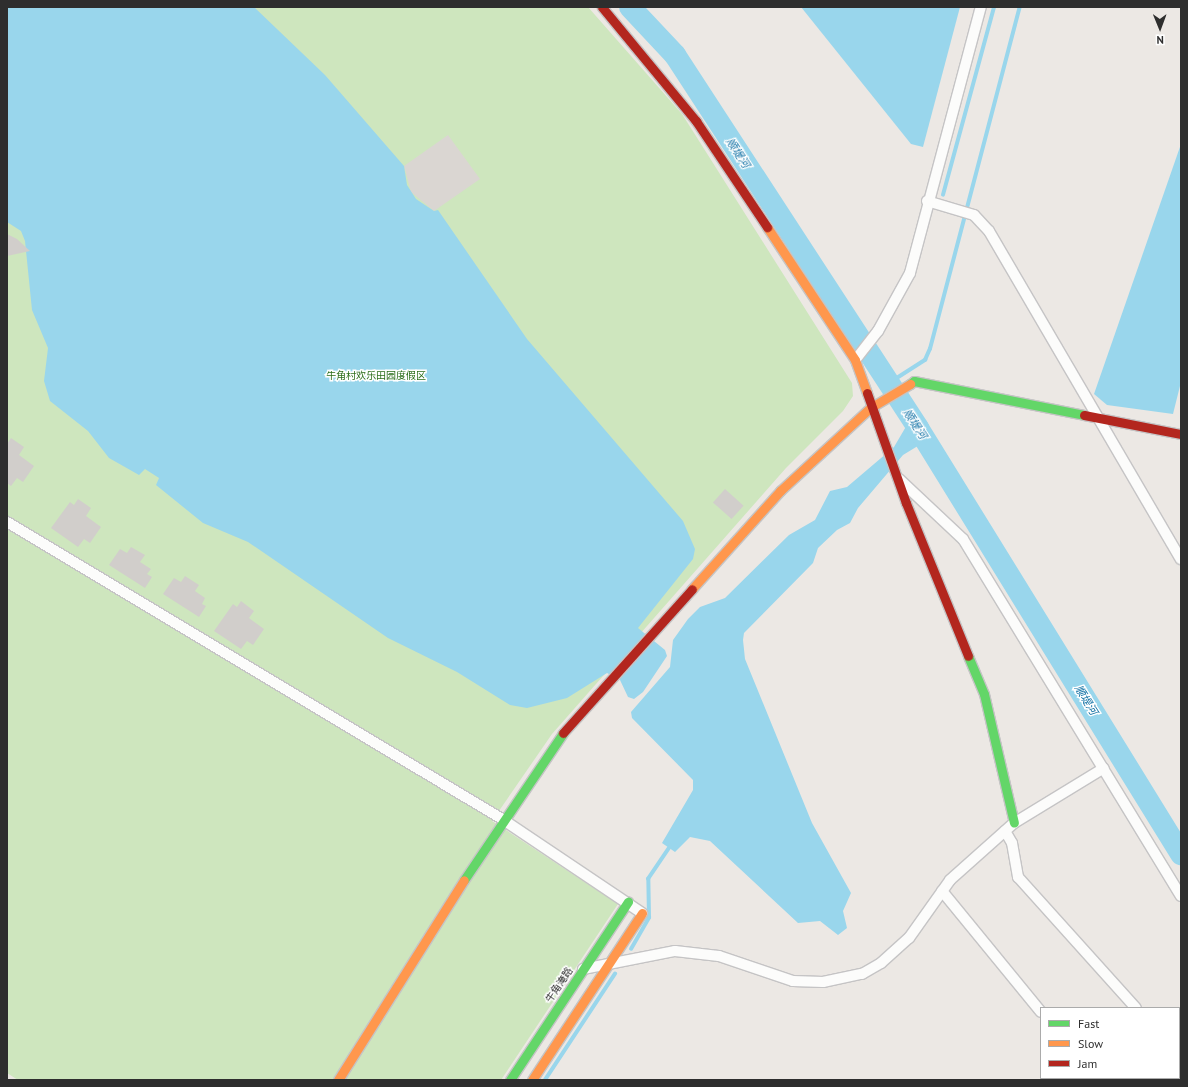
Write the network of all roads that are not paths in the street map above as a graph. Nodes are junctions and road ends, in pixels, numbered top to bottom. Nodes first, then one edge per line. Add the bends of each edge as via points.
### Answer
1 (602, 7) edge
2 (981, 7) edge
3 (927, 201) junction
4 (856, 360) junction
5 (870, 408) junction
6 (1098, 418) junction
7 (1181, 434) edge
8 (896, 476) junction
9 (7, 522) edge
10 (1181, 559) edge
11 (1104, 768) junction
12 (502, 819) junction
13 (1014, 823) junction
14 (1004, 831) junction
15 (942, 891) junction
16 (1181, 896) edge
17 (628, 902) junction
18 (642, 913) joint
19 (608, 966) junction
20 (583, 969) junction
21 (1135, 1007) edge
22 (1040, 1011) edge
23 (338, 1080) edge
24 (510, 1080) edge
25 (532, 1080) edge

1 - 4 street via 696,121
2 - 3 street
3 - 4 street via 910,273 878,331
3 - 6 street via 968,213 989,231
4 - 5 street via 868,390
5 - 6 street via 914,381
5 - 8 street
5 - 12 street via 780,491 613,682 560,738
6 - 7 street
6 - 10 street
8 - 11 street via 963,539
8 - 13 street via 984,694
9 - 12 street
11 - 13 street
11 - 16 street
12 - 17 street
12 - 23 street
13 - 14 street
14 - 15 street
14 - 21 street via 1012,843 1018,877
15 - 19 street via 909,938 881,964 862,974 823,982 793,981 720,956 675,951
15 - 22 street
17 - 18 street
17 - 20 street, 牛角淹路
18 - 19 street
19 - 20 street
19 - 25 street
20 - 24 street, 牛角淹路

